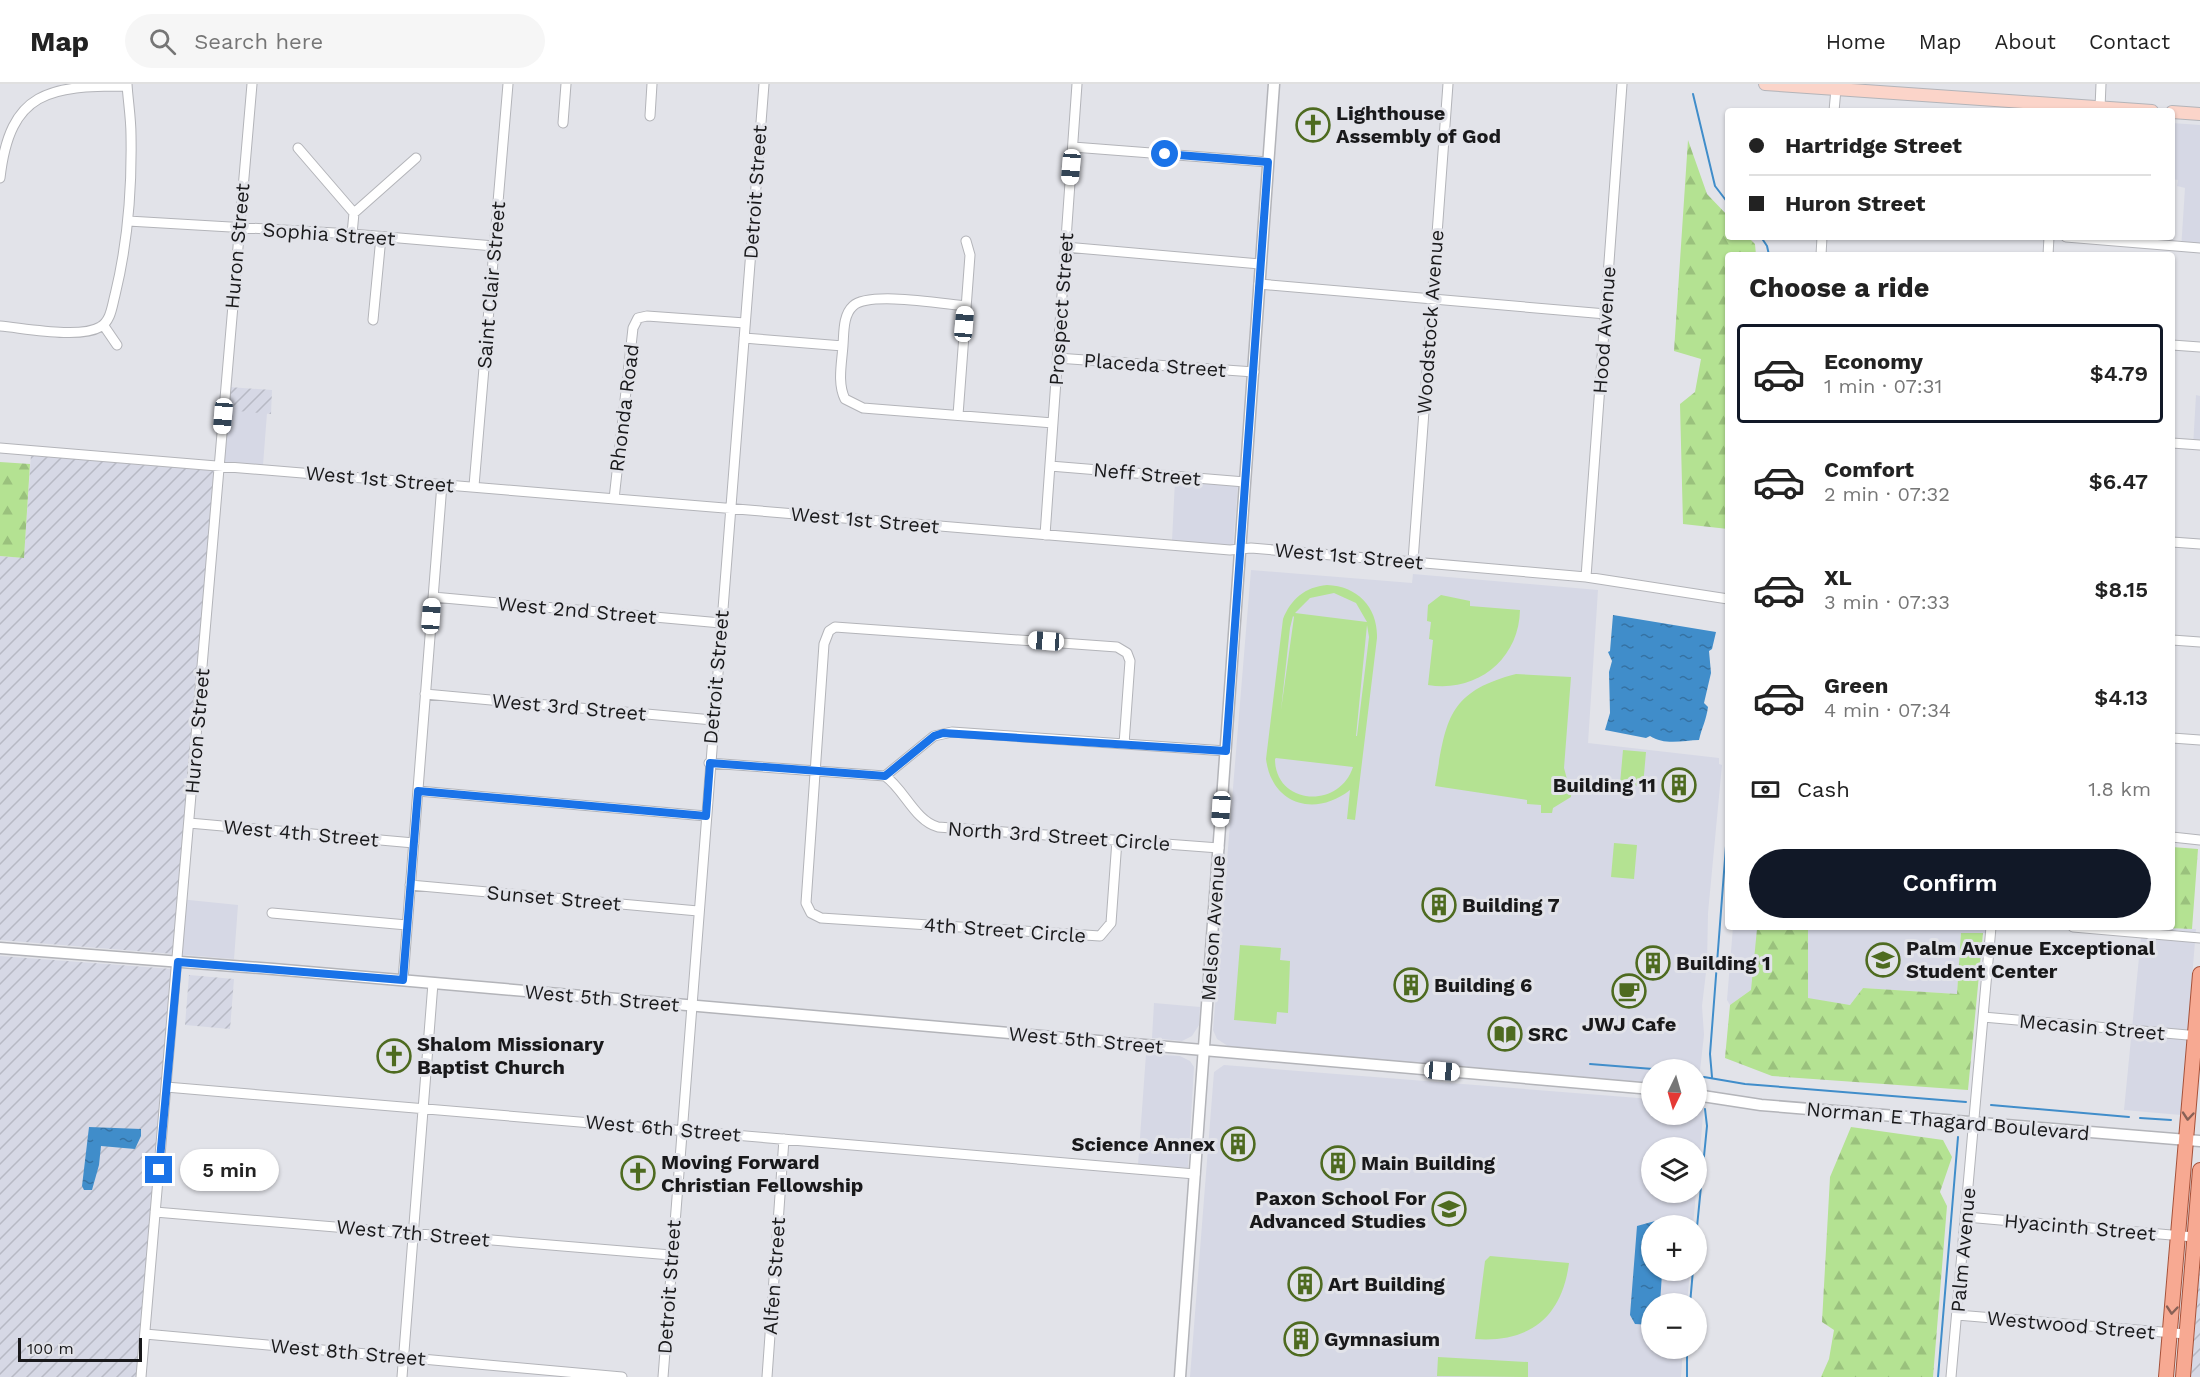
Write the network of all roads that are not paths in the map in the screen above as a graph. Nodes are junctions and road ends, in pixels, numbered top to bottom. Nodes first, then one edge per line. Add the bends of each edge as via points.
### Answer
1 (252, 84) edge
2 (508, 84) edge
3 (566, 84) edge
4 (652, 84) edge
5 (764, 84) edge
6 (1077, 84) edge
7 (1274, 84) edge
8 (1448, 84) edge
9 (1622, 84) edge
10 (1765, 84) edge
11 (2102, 84) edge
12 (127, 85) edge
13 (1836, 89) junction
14 (1834, 108) edge
15 (2061, 108) edge
16 (2100, 108) joint
17 (2175, 112) edge
18 (2200, 114) edge
19 (650, 116) dead end
20 (563, 123) dead end
21 (1073, 147) junction
22 (298, 148) dead end
23 (416, 158) dead end
24 (1268, 162) junction
25 (0, 178) edge
26 (354, 213) junction
27 (128, 221) junction
28 (239, 228) junction
29 (352, 234) junction
30 (381, 237) junction
31 (2103, 240) edge
32 (966, 241) dead end
33 (495, 246) junction
34 (1065, 247) junction
35 (2200, 248) edge
36 (1260, 264) junction
37 (1259, 284) junction
38 (1432, 299) junction
39 (966, 306) junction
40 (1606, 314) junction
41 (373, 320) dead end
42 (745, 323) junction
43 (0, 326) edge
44 (104, 326) junction
45 (744, 338) junction
46 (117, 345) dead end
47 (2175, 345) edge
48 (843, 346) junction
49 (2200, 347) edge
50 (1057, 358) junction
51 (1254, 372) junction
52 (958, 415) junction
53 (1053, 423) junction
54 (2175, 443) edge
55 (2200, 445) edge
56 (0, 448) edge
57 (219, 466) junction
58 (1050, 466) junction
59 (1245, 482) junction
60 (442, 484) junction
61 (474, 486) junction
62 (614, 499) junction
63 (730, 509) junction
64 (1045, 535) junction
65 (2175, 542) edge
66 (2200, 544) edge
67 (1240, 549) junction
68 (1413, 561) junction
69 (1586, 577) junction
70 (433, 597) junction
71 (1725, 599) edge
72 (721, 623) junction
73 (2175, 640) edge
74 (2200, 642) edge
75 (425, 694) junction
76 (713, 720) junction
77 (2175, 738) edge
78 (2200, 740) edge
79 (1124, 744) junction
80 (1226, 751) junction
81 (710, 763) junction
82 (815, 770) junction
83 (885, 776) junction
84 (418, 791) junction
85 (706, 816) junction
86 (189, 823) junction
87 (2175, 837) edge
88 (1117, 840) junction
89 (2200, 840) edge
90 (414, 843) junction
91 (1219, 848) junction
92 (410, 885) junction
93 (698, 911) junction
94 (272, 913) dead end
95 (407, 925) junction
96 (1991, 930) edge
97 (2108, 930) edge
98 (2200, 938) edge
99 (0, 948) edge
100 (178, 962) junction
101 (2200, 974) edge
102 (403, 980) junction
103 (433, 983) junction
104 (691, 1005) junction
105 (1983, 1017) junction
106 (2197, 1036) edge
107 (1204, 1050) junction
108 (166, 1087) junction
109 (1641, 1088) edge
110 (1707, 1097) edge
111 (423, 1108) junction
112 (1974, 1123) junction
113 (681, 1129) junction
114 (784, 1139) junction
115 (2193, 1141) edge
116 (2200, 1170) edge
117 (1195, 1174) junction
118 (155, 1212) junction
119 (1966, 1217) junction
120 (414, 1233) junction
121 (2178, 1236) junction
122 (2194, 1237) junction
123 (671, 1255) junction
124 (1957, 1315) junction
125 (2170, 1333) junction
126 (145, 1334) junction
127 (2186, 1334) junction
128 (404, 1357) junction
129 (141, 1377) edge
130 (402, 1377) edge
131 (622, 1377) edge
132 (663, 1377) edge
133 (766, 1377) edge
134 (1180, 1377) edge
135 (1951, 1377) edge
136 (2166, 1377) edge
137 (2183, 1377) edge

1 - 28 street, Huron Street
2 - 33 street, Saint Clair Street
3 - 20 street
4 - 19 street
5 - 42 street, Detroit Street
6 - 21 street, Prospect Street
7 - 24 street, Melson Avenue
8 - 38 street, Woodstock Avenue
9 - 40 street, Hood Avenue
10 - 13 main road
11 - 16 street
12 - 25 street via 61,88 34,101 11,130
12 - 27 street via 131,133
13 - 14 street
13 - 15 main road
15 - 16 main road
17 - 18 main road
21 - 24 street
21 - 34 street, Prospect Street
22 - 26 street
23 - 26 street
24 - 36 street, Melson Avenue
26 - 29 street
27 - 28 street, Sophia Street
27 - 44 street via 122,268
28 - 29 street, Sophia Street
28 - 57 street, Huron Street
29 - 30 street, Sophia Street
30 - 33 street, Sophia Street
30 - 41 street
31 - 35 street
32 - 39 street via 970,255
33 - 61 street, Saint Clair Street
34 - 36 street
34 - 50 street, Prospect Street
36 - 37 street, Melson Avenue
37 - 38 street
37 - 51 street, Melson Avenue
38 - 40 street
38 - 68 street, Woodstock Avenue
39 - 48 street via 869,298 853,305 846,317
39 - 52 street
40 - 69 street, Hood Avenue
42 - 45 street, Detroit Street
42 - 62 street, Rhonda Road via 638,318 633,328
43 - 44 street via 93,331
44 - 46 street
45 - 48 street
45 - 63 street, Detroit Street
47 - 49 street
48 - 52 street via 841,388 849,403 862,408
50 - 51 street, Placeda Street
50 - 53 street, Prospect Street
51 - 59 street, Melson Avenue
52 - 53 street
53 - 58 street, Prospect Street
54 - 55 street
56 - 57 street, West 1st Street
57 - 60 street, West 1st Street
57 - 86 street, Huron Street
58 - 59 street, Neff Street
58 - 64 street, Prospect Street
59 - 67 street, Melson Avenue
60 - 61 street, West 1st Street
60 - 70 street
61 - 62 street, West 1st Street
62 - 63 street, West 1st Street
63 - 64 street, West 1st Street
63 - 72 street, Detroit Street
64 - 67 street, West 1st Street
65 - 66 street
67 - 68 street, West 1st Street
67 - 80 street, Melson Avenue
68 - 69 street, West 1st Street
69 - 71 street, West 1st Street
70 - 72 street, West 2nd Street
70 - 75 street
72 - 76 street, Detroit Street
73 - 74 street
75 - 76 street, West 3rd Street
75 - 84 street
76 - 81 street, Detroit Street
77 - 78 street
79 - 80 street
79 - 82 street via 1130,661 1117,646 845,625 828,631 824,644
79 - 83 street via 943,733
80 - 91 street, Melson Avenue
81 - 82 street
81 - 85 street, Detroit Street
82 - 83 street
82 - 88 street, 4th Street Circle via 806,903 811,913 821,918 1100,936 1111,923
83 - 88 street, North 3rd Street Circle via 930,825
84 - 85 street
84 - 90 street
85 - 93 street, Detroit Street
86 - 90 street, West 4th Street
86 - 100 street, Huron Street
87 - 89 street
88 - 91 street, North 3rd Street Circle
90 - 92 street
91 - 107 street, Melson Avenue
92 - 93 street, Sunset Street
92 - 95 street
93 - 104 street, Detroit Street
94 - 95 street
95 - 102 street
96 - 105 street, Palm Avenue
97 - 98 street
99 - 100 street, West 5th Street
100 - 102 street, West 5th Street
100 - 108 street, Huron Street
101 - 106 main road
102 - 103 street, West 5th Street
103 - 104 street, West 5th Street
103 - 111 street
104 - 107 street, West 5th Street
104 - 113 street, Detroit Street
105 - 106 street, Mecasin Street
105 - 112 street, Palm Avenue
106 -> 115 main road
107 - 109 street
107 - 117 street, Melson Avenue
108 - 111 street, West 6th Street
108 - 118 street, Huron Street
110 - 112 street, Norman E Thagard Boulevard
111 - 113 street, West 6th Street
111 - 120 street
112 - 115 street, Norman E Thagard Boulevard
112 - 119 street, Palm Avenue
113 - 114 street, West 6th Street
113 - 123 street, Detroit Street
114 - 117 street, West 6th Street
114 - 133 street, Alfen Street
115 - 121 main road
116 - 122 main road
117 - 134 street, Melson Avenue
118 - 120 street, West 7th Street
118 - 126 street, Huron Street
119 - 121 street, Hyacinth Street
119 - 124 street, Palm Avenue
120 - 123 street, West 7th Street
120 - 128 street
121 - 122 street, Hyacinth Street
121 -> 125 main road
122 - 127 main road
123 - 132 street, Detroit Street
124 - 125 street, Westwood Street
124 - 135 street, Palm Avenue
125 - 127 street, Westwood Street
125 - 136 main road
126 - 128 street, West 8th Street
126 - 129 street, Huron Street
127 - 137 main road
128 - 130 street
128 - 131 street, West 8th Street

